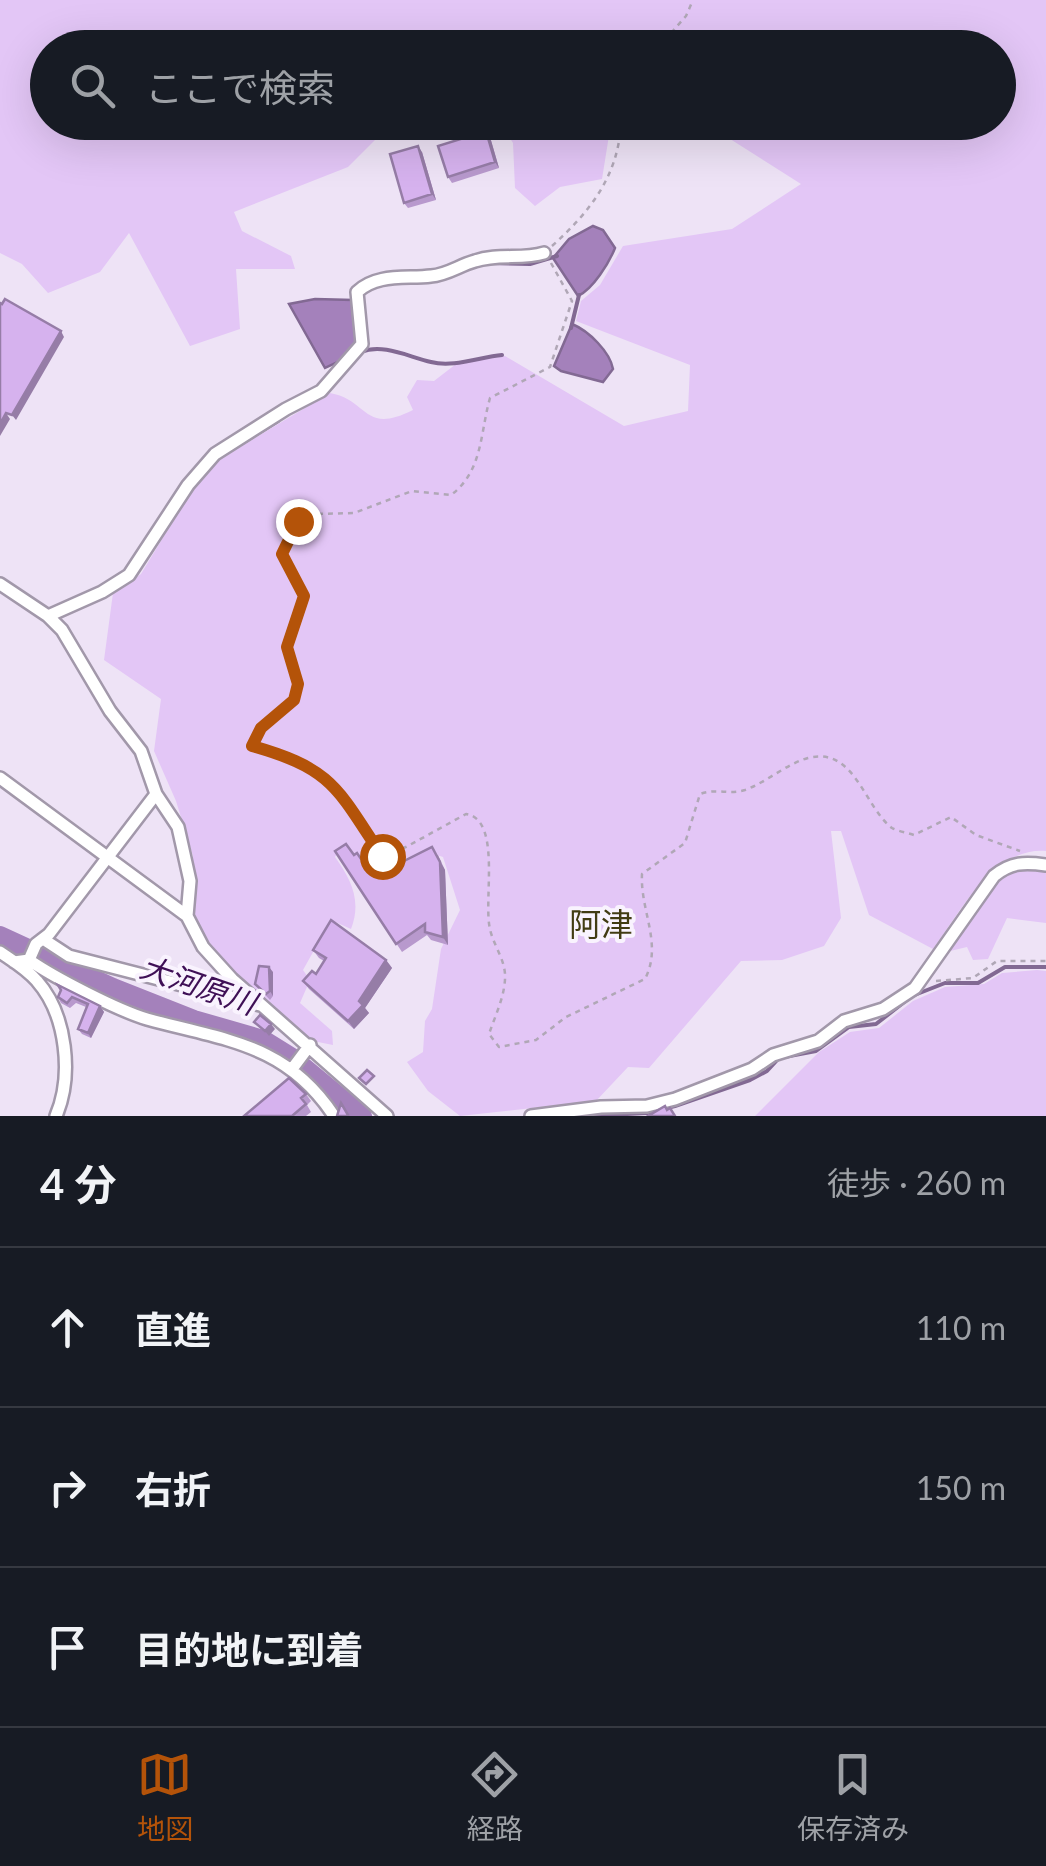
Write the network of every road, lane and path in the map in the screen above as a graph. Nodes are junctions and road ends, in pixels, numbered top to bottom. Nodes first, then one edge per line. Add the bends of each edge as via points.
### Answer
1 (693, 0) edge
2 (674, 30) edge
3 (617, 140) edge
4 (547, 257) junction
5 (0, 584) edge
6 (48, 616) junction
7 (0, 778) edge
8 (156, 794) junction
9 (1026, 853) dead end
10 (106, 856) junction
11 (1046, 865) edge
12 (188, 916) junction
13 (39, 941) junction
14 (0, 952) edge
15 (29, 960) junction
16 (1046, 961) edge
17 (14, 962) junction
18 (916, 988) junction
19 (264, 1006) junction
20 (310, 1045) junction
21 (296, 1064) junction
22 (56, 1116) edge
23 (334, 1116) edge
24 (387, 1116) edge
25 (531, 1116) edge

1 - 2 path
3 - 4 path via 607,184
4 - 6 street via 477,260 433,276 366,284 357,292 362,344 320,392 215,454 129,575
4 - 9 path via 572,301 550,367 490,398 481,453 462,487 451,495 412,491 354,514 298,521 282,554 304,596 287,647 298,684 294,700 261,728 252,746 288,756 333,784 382,856 466,814 483,822 489,927 504,970 489,1034 499,1047 536,1040 645,979 654,948 642,874 685,843 700,794 744,790 805,758 824,756 852,774 892,828 914,835 950,817 976,835
5 - 6 street
6 - 8 street via 140,751
7 - 10 street
8 - 10 street
8 - 12 street via 184,847
10 - 12 street
10 - 13 street
11 - 18 street via 1022,862 994,876
12 - 19 street via 202,947
13 - 15 street
13 - 19 street via 69,956
14 - 17 street
15 - 17 street
15 - 21 street via 133,1013
16 - 18 path via 997,961 973,978
17 - 22 street via 40,985 60,1031 66,1072
18 - 25 street via 883,1009 844,1021 818,1041 676,1099
19 - 20 street
20 - 21 street
20 - 24 street
21 - 23 street

